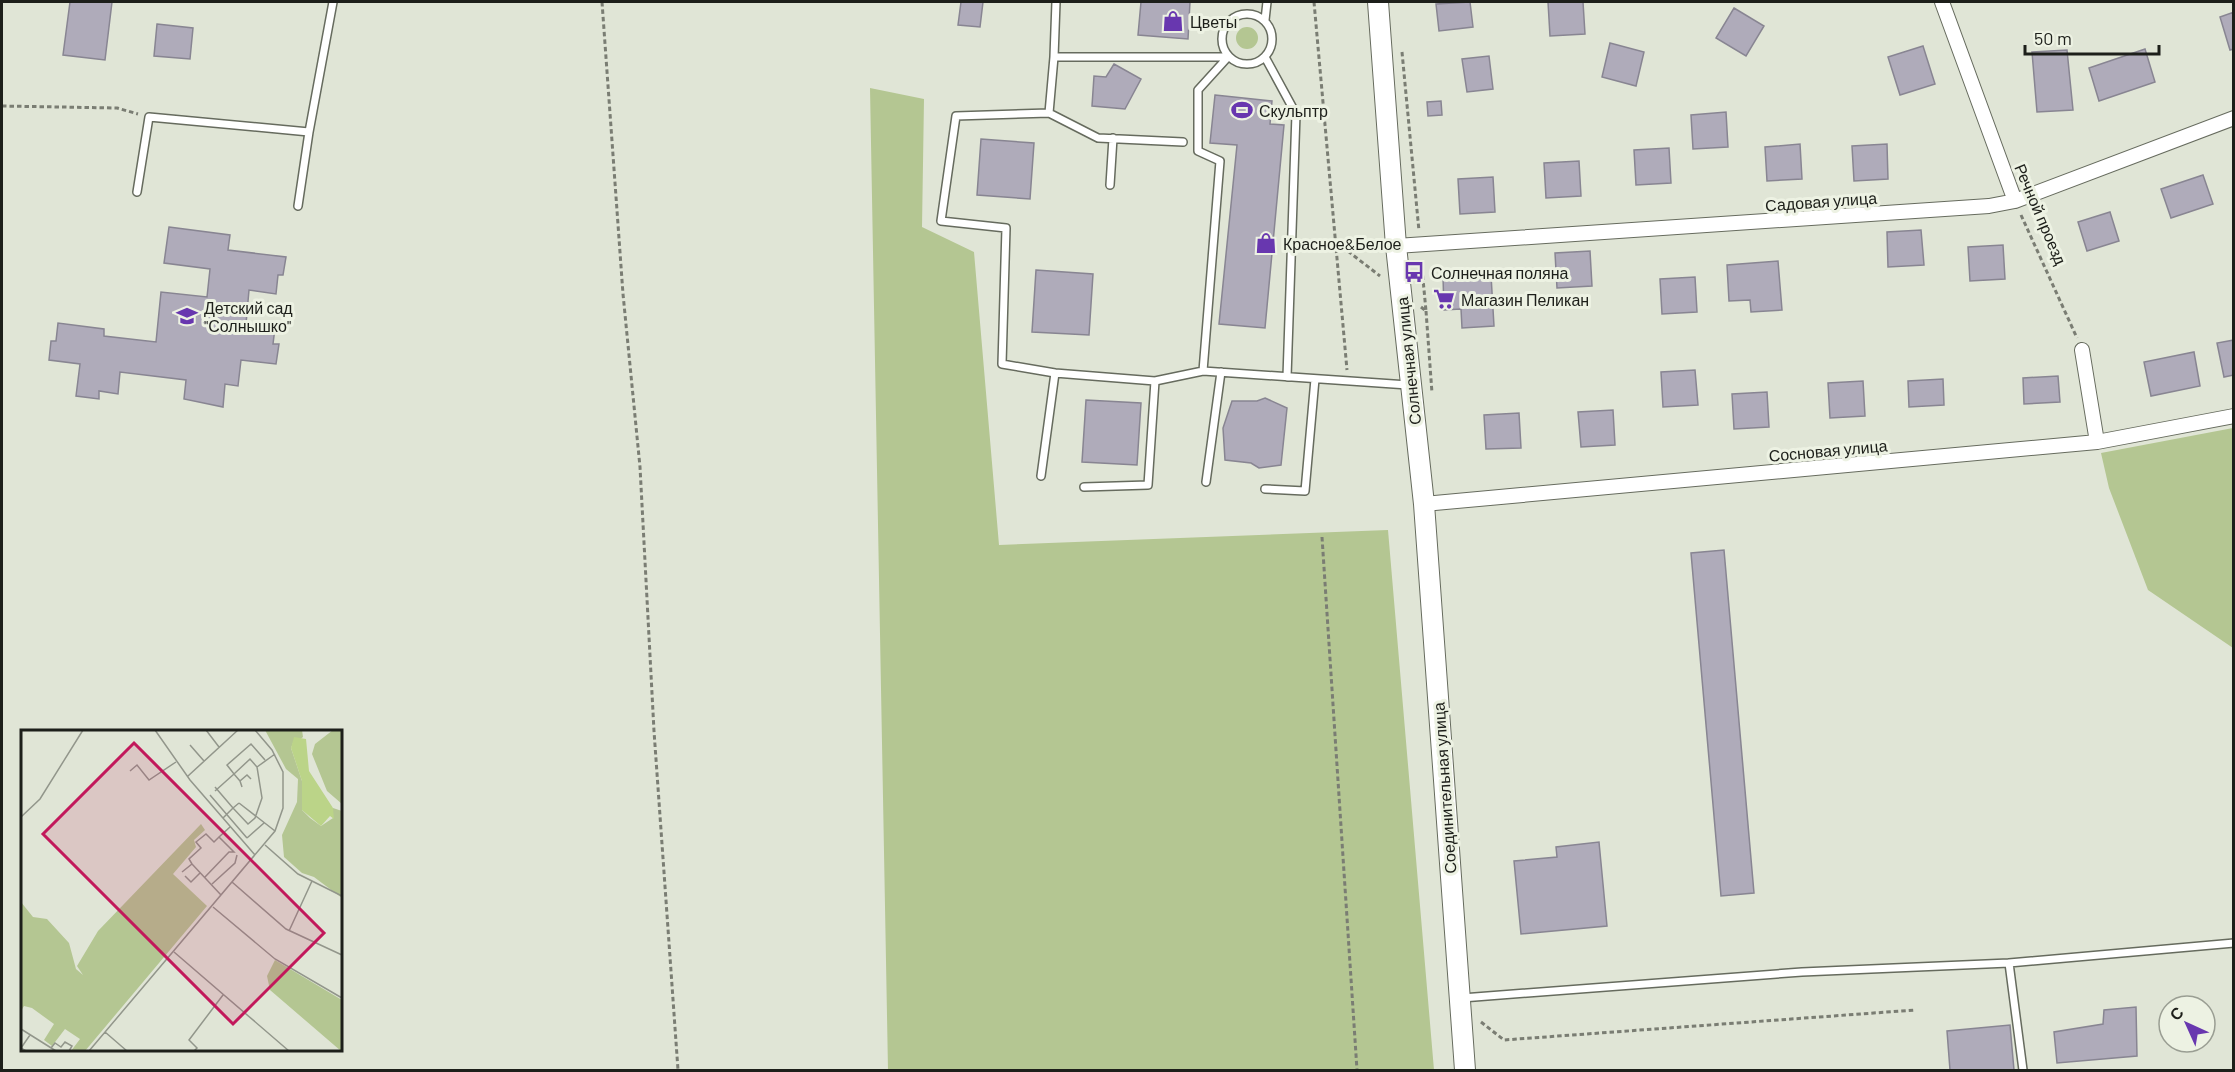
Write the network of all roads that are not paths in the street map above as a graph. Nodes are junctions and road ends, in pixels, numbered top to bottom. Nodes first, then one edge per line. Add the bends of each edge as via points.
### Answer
1 (333, 2) edge
2 (1056, 2) edge
3 (1268, 2) edge
4 (1378, 2) edge
5 (1942, 2) edge
6 (1265, 20) junction
7 (1054, 57) junction
8 (1228, 57) junction
9 (1265, 57) junction
10 (1049, 113) junction
11 (2234, 118) edge
12 (309, 132) junction
13 (1113, 138) junction
14 (1183, 142) dead end
15 (1110, 185) dead end
16 (137, 192) dead end
17 (2015, 201) junction
18 (298, 206) dead end
19 (1396, 246) junction
20 (2082, 350) road end
21 (1203, 371) junction
22 (1221, 372) junction
23 (1055, 373) junction
24 (1287, 377) junction
25 (1315, 379) junction
26 (1155, 381) junction
27 (1411, 385) junction
28 (2234, 416) edge
29 (2097, 442) junction
30 (1041, 476) dead end
31 (1206, 482) dead end
32 (1084, 487) dead end
33 (1265, 489) dead end
34 (1424, 504) junction
35 (2234, 943) edge
36 (2009, 963) junction
37 (1459, 998) junction
38 (1465, 1071) edge
39 (2023, 1071) edge

1 - 12 lane
2 - 7 lane
3 - 6 lane
4 - 19 street, Солнечная улица
5 - 17 street, Речной проезд
6 - 8 lane via 1247,12 1228,20 1221,39
6 - 9 lane via 1273,39
7 - 8 lane
7 - 10 lane
8 - 9 lane via 1247,65
8 - 21 lane via 1198,90 1198,151 1220,161
9 - 24 lane via 1296,114
10 - 13 lane via 1098,138
10 - 23 lane via 956,116 941,221 1006,228 1002,364
11 - 17 street, Садовая улица
12 - 16 lane via 149,117
12 - 18 lane
13 - 14 lane
13 - 15 lane
17 - 19 street, Садовая улица via 1989,206
19 - 27 street, Солнечная улица
20 - 29 street
21 - 22 lane
21 - 26 lane
22 - 24 lane
22 - 31 lane
23 - 26 lane
23 - 30 lane
24 - 25 lane
25 - 27 lane
25 - 33 lane via 1305,491
26 - 32 lane via 1148,485
27 - 34 street, Солнечная улица
28 - 29 street, Сосновая улица
29 - 34 street, Сосновая улица
34 - 37 street, Соединительная улица
35 - 36 lane
36 - 37 lane via 1802,972
36 - 39 lane
37 - 38 street, Соединительная улица

